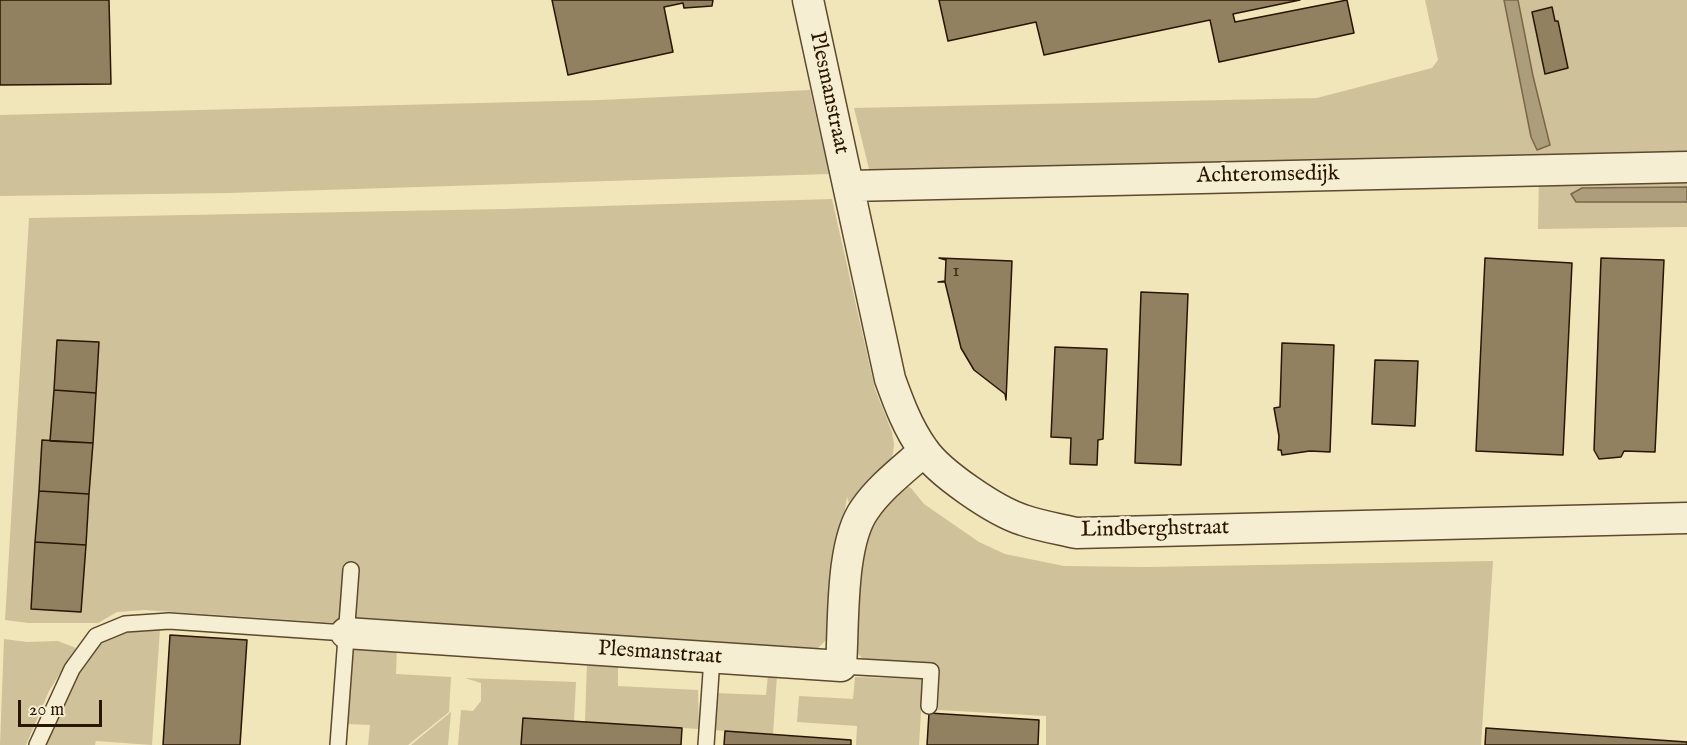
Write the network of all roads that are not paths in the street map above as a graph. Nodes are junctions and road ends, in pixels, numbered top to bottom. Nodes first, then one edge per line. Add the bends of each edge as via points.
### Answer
1 (808, 0) edge
2 (1687, 166) edge
3 (849, 186) junction
4 (924, 451) junction
5 (1687, 518) edge
6 (351, 570) dead end
7 (346, 633) junction
8 (712, 658) junction
9 (841, 666) junction
10 (929, 706) dead end
11 (37, 745) edge
12 (338, 745) edge
13 (706, 745) edge

1 - 3 street, Plesmanstraat
2 - 3 street, Achteromsedijk
3 - 4 street, Lindberghstraat via 890,379 905,419
4 - 5 street, Lindberghstraat via 978,497 1021,520 1076,533
4 - 9 street via 872,500 855,526 848,552
6 - 7 lane
7 - 8 street, Plesmanstraat
7 - 11 lane via 169,621 125,624 96,636 72,669
7 - 12 lane
8 - 9 street, Plesmanstraat
8 - 13 lane
9 - 10 lane via 931,671

